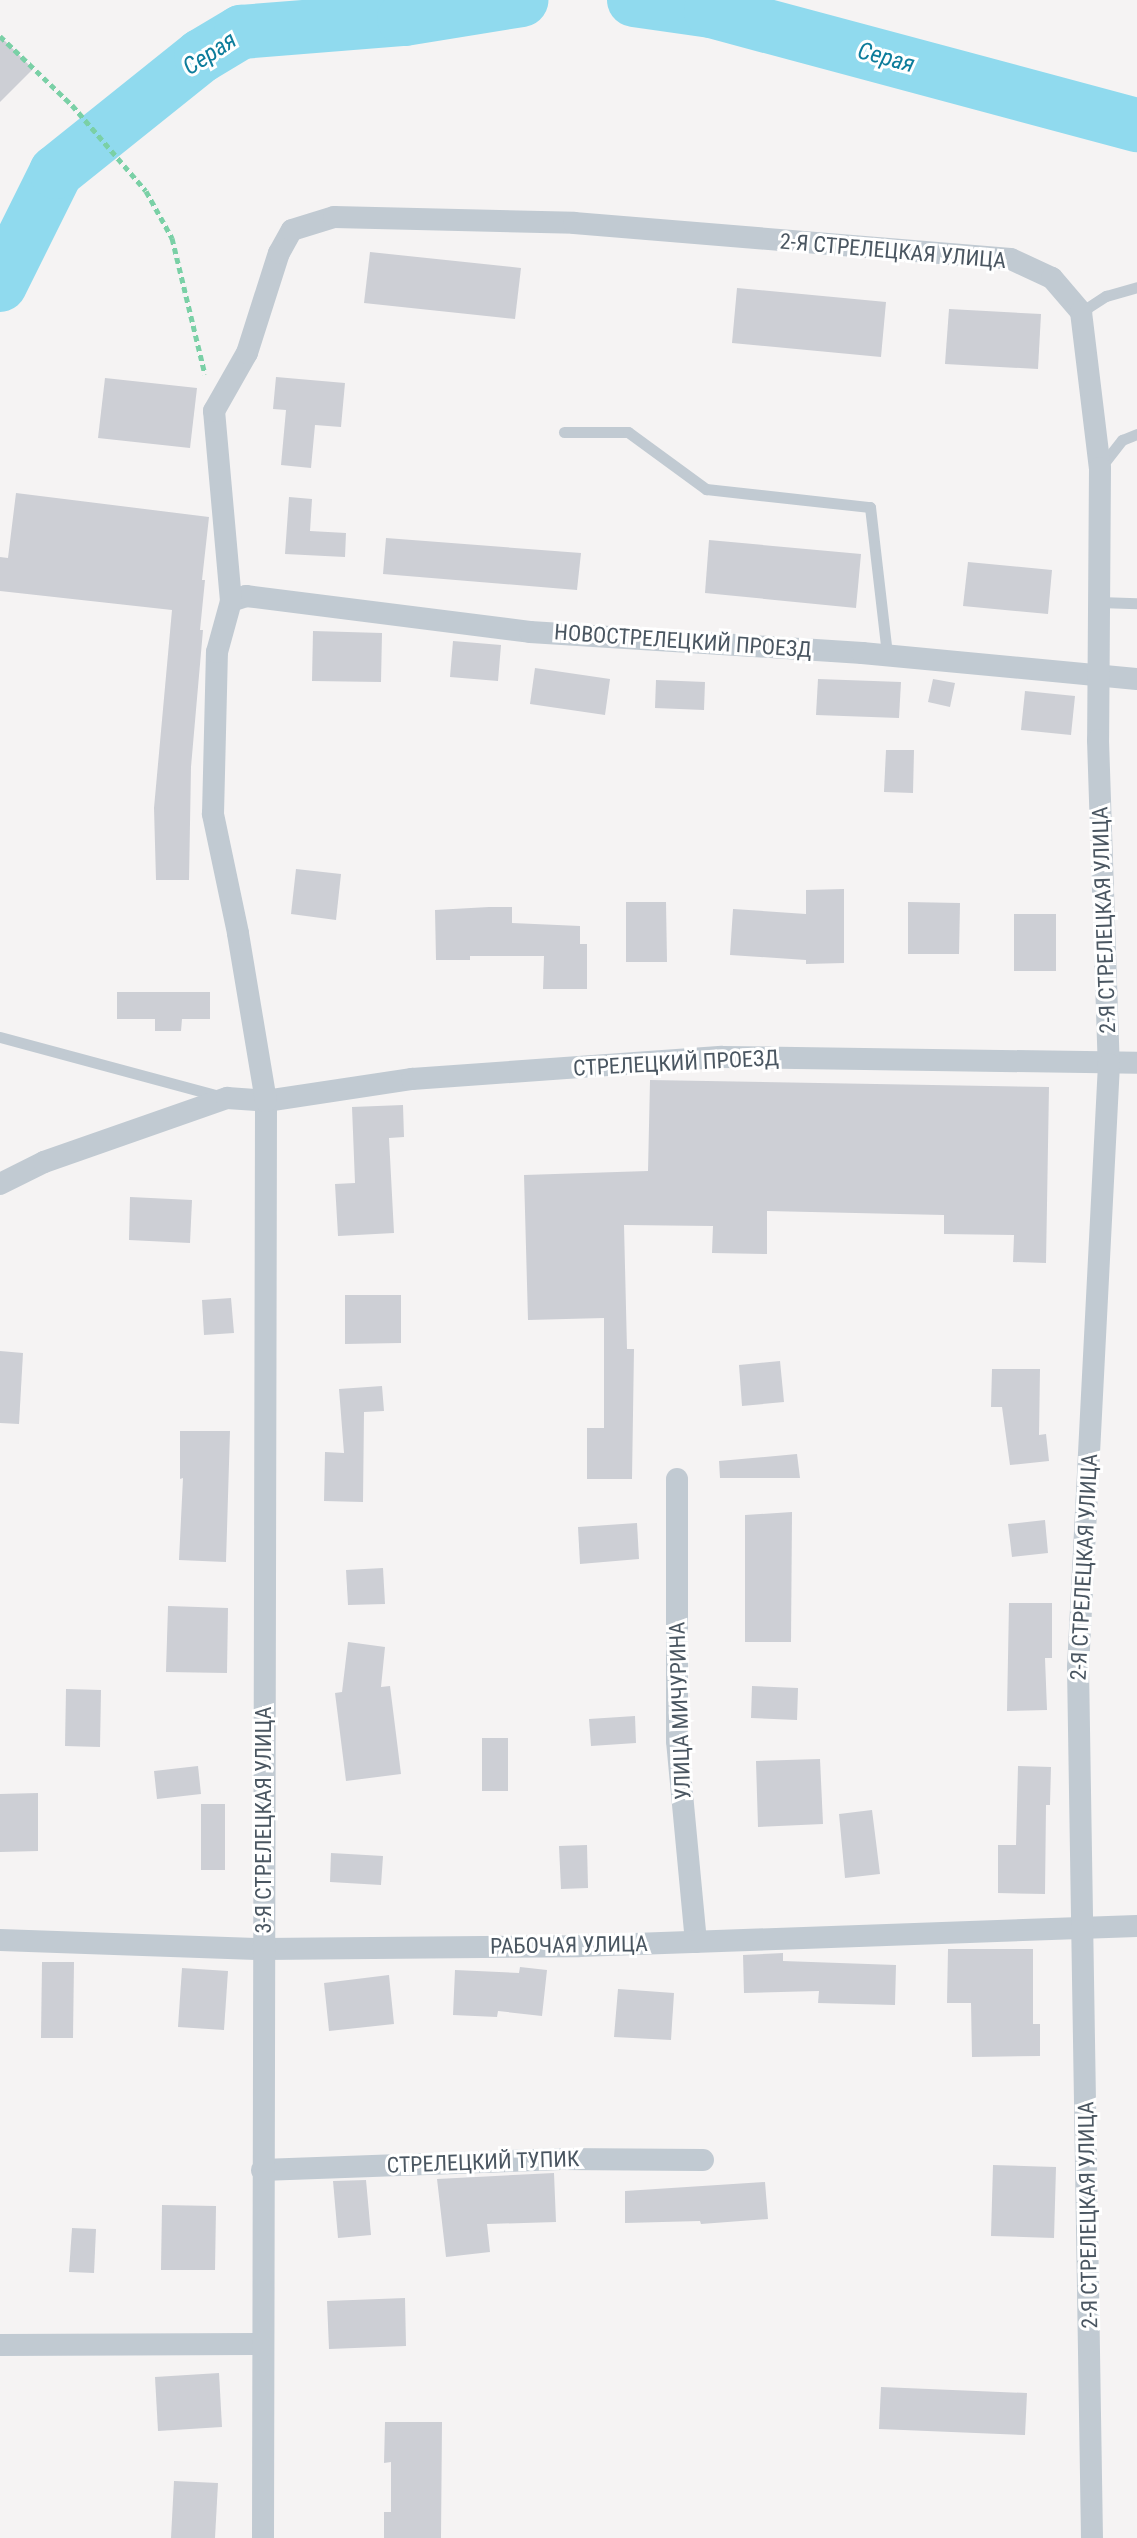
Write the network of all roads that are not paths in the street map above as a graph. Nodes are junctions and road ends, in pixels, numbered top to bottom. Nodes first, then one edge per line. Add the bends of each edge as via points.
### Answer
1 (1137, 287) edge
2 (1081, 312) junction
3 (564, 432) dead end
4 (1137, 434) edge
5 (1100, 468) junction
6 (231, 601) junction
7 (1099, 602) junction
8 (1137, 603) edge
9 (887, 655) junction
10 (1098, 675) junction
11 (1137, 679) edge
12 (0, 1037) edge
13 (1137, 1063) edge
14 (1109, 1064) junction
15 (227, 1098) junction
16 (266, 1101) junction
17 (0, 1184) edge
18 (677, 1479) dead end
19 (1137, 1926) edge
20 (1084, 1928) junction
21 (0, 1940) edge
22 (696, 1942) junction
23 (263, 1949) junction
24 (703, 2160) dead end
25 (262, 2170) junction
26 (262, 2344) junction
27 (0, 2345) edge
28 (263, 2538) edge
29 (1092, 2538) edge

1 - 2 lane via 1106,296
2 - 5 street, 2-Я СТРЕЛЕЦКАЯ УЛИЦА
2 - 6 street, 2-Я СТРЕЛЕЦКАЯ УЛИЦА via 1052,278 1011,259 574,223 334,217 292,230 279,253 247,353 214,411
3 - 9 lane via 628,432 706,489 870,507
4 - 5 lane via 1122,440
5 - 7 street, 2-Я СТРЕЛЕЦКАЯ УЛИЦА
6 - 9 street, НОВОСТРЕЛЕЦКИЙ ПРОЕЗД via 246,596 530,632
6 - 16 street, 3-Я СТРЕЛЕЦКАЯ УЛИЦА via 217,652 213,814
7 - 8 lane
7 - 10 street, 2-Я СТРЕЛЕЦКАЯ УЛИЦА
9 - 10 street, НОВОСТРЕЛЕЦКИЙ ПРОЕЗД
10 - 11 street, НОВОСТРЕЛЕЦКИЙ ПРОЕЗД
10 - 14 street, 2-Я СТРЕЛЕЦКАЯ УЛИЦА
12 - 15 lane
13 - 14 street, СТРЕЛЕЦКИЙ ПРОЕЗД
14 - 16 street, СТРЕЛЕЦКИЙ ПРОЕЗД via 722,1057 412,1079
14 - 20 street, 2-Я СТРЕЛЕЦКАЯ УЛИЦА via 1078,1667
15 - 16 street, СТРЕЛЕЦКИЙ ПРОЕЗД
15 - 17 street via 44,1162
16 - 23 street, 3-Я СТРЕЛЕЦКАЯ УЛИЦА
18 - 22 street, УЛИЦА МИЧУРИНА via 677,1741
19 - 20 street, РАБОЧАЯ УЛИЦА
20 - 22 street, РАБОЧАЯ УЛИЦА
20 - 29 street, 2-Я СТРЕЛЕЦКАЯ УЛИЦА
21 - 23 street, РАБОЧАЯ УЛИЦА
22 - 23 street, РАБОЧАЯ УЛИЦА
23 - 25 street, 3-Я СТРЕЛЕЦКАЯ УЛИЦА
24 - 25 street, СТРЕЛЕЦКИЙ ТУПИК via 561,2159
25 - 26 street, 3-Я СТРЕЛЕЦКАЯ УЛИЦА
26 - 27 street
26 - 28 street, 3-Я СТРЕЛЕЦКАЯ УЛИЦА

